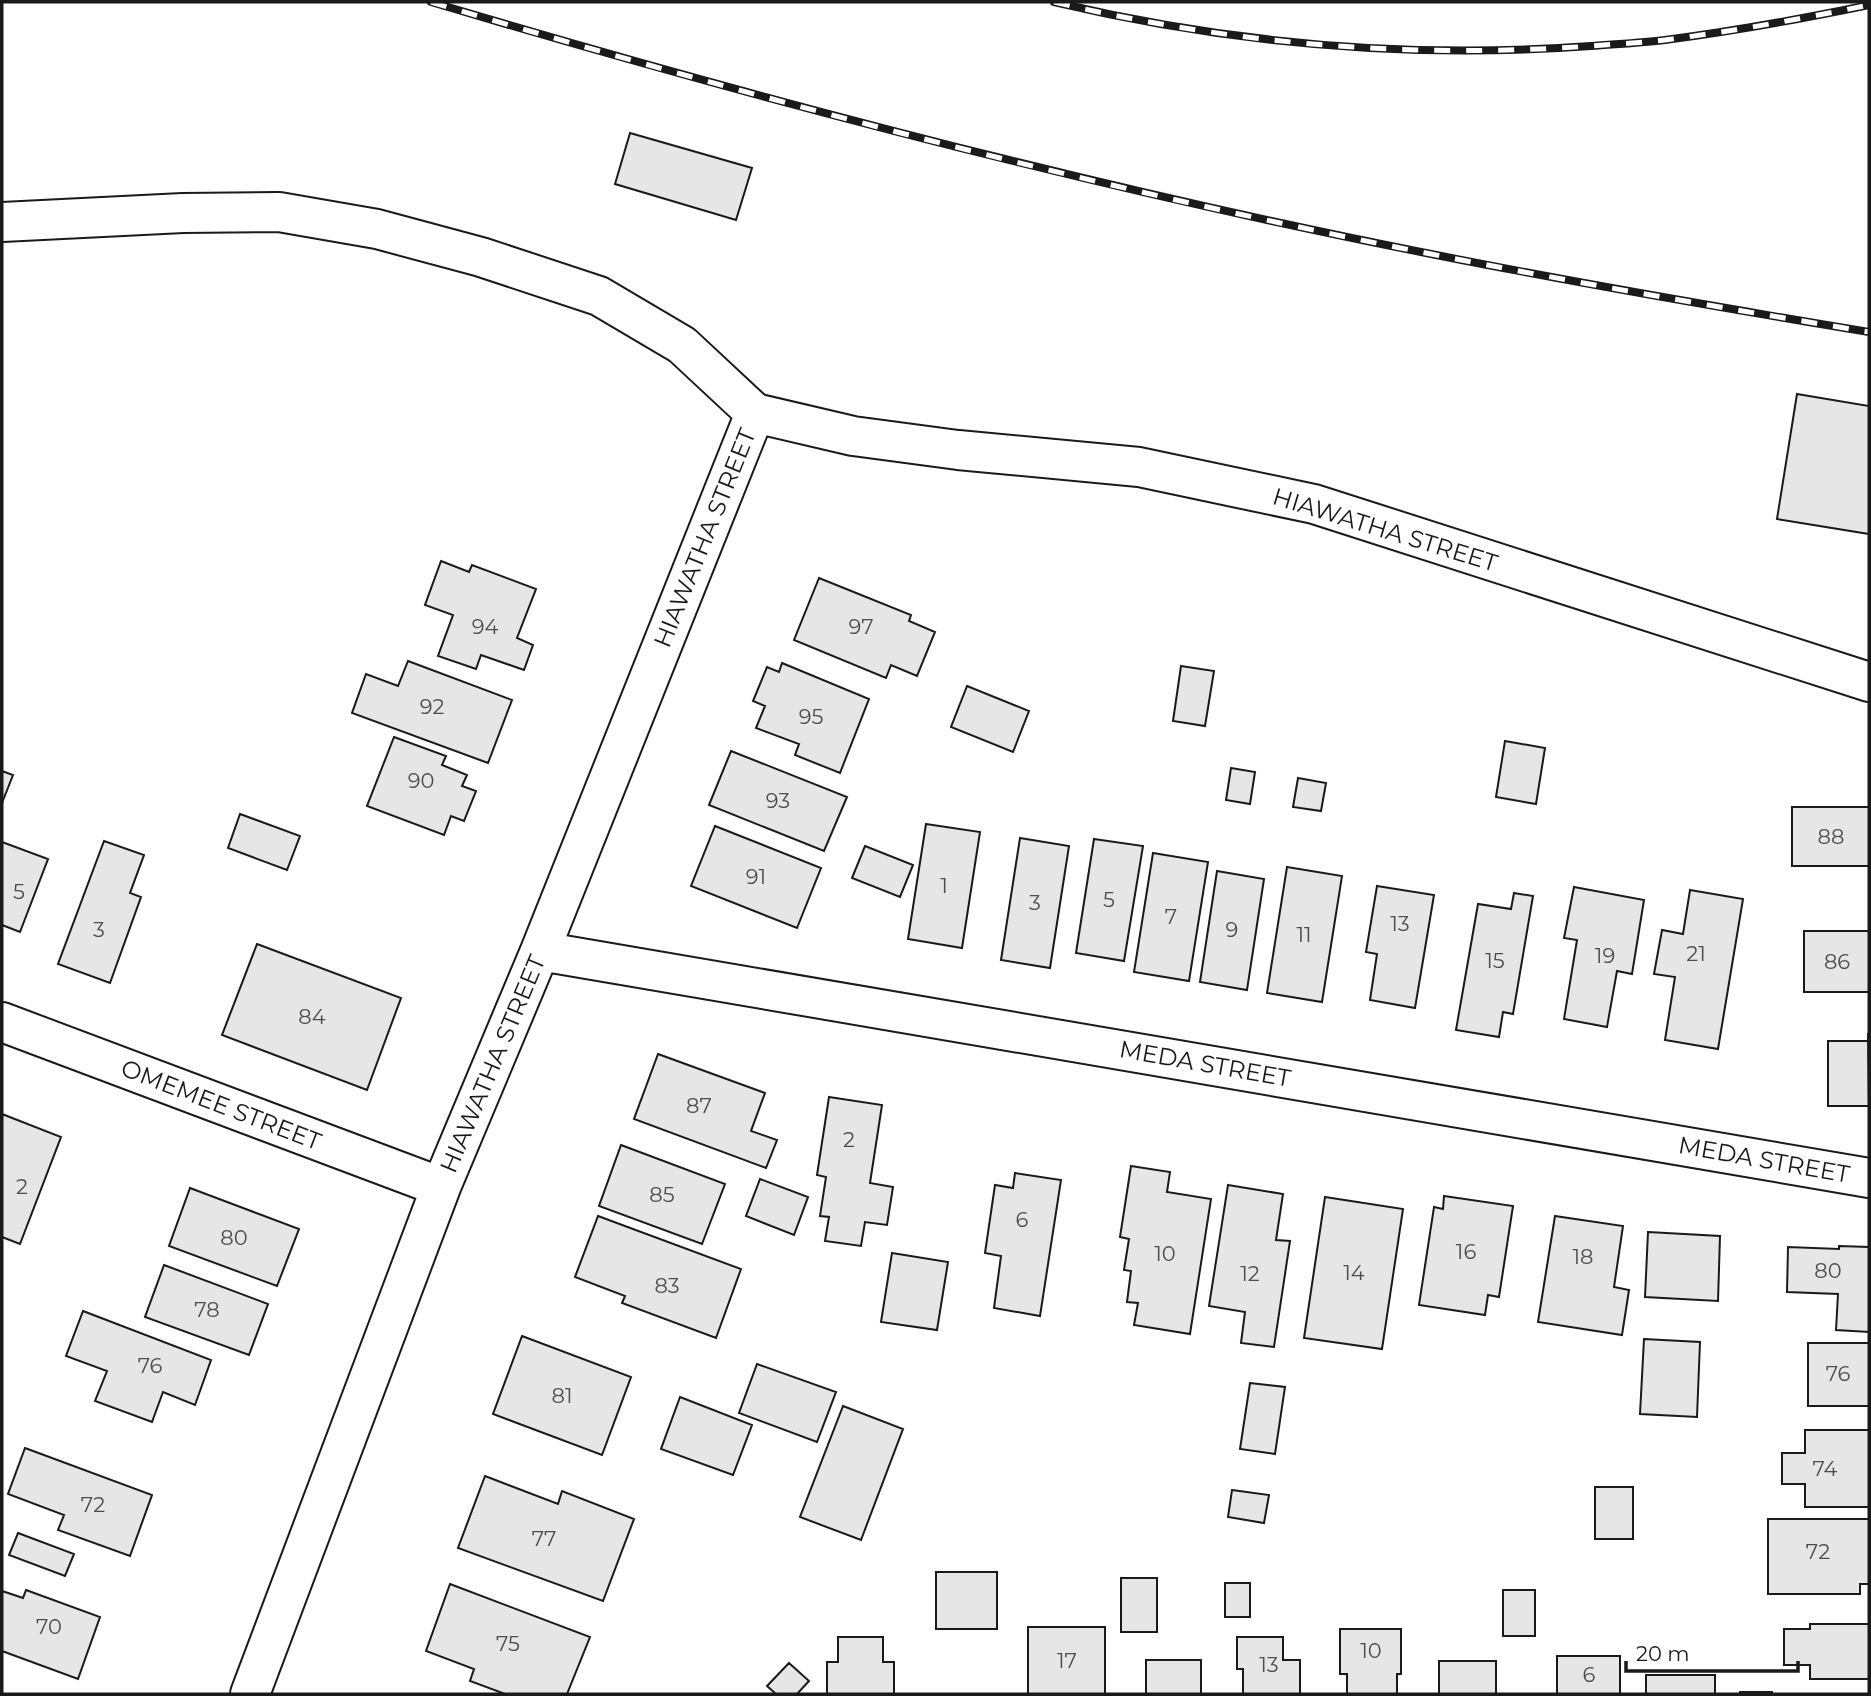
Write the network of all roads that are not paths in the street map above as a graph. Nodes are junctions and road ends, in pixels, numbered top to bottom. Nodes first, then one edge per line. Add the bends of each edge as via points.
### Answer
1 (2, 222) edge
2 (755, 413) junction
3 (1869, 682) edge
4 (540, 951) junction
5 (2, 1022) edge
6 (1869, 1178) edge
7 (441, 1187) junction
8 (250, 1694) edge

1 - 2 street via 279,212 377,229 599,296 682,345
2 - 3 street, HIAWATHA STREET via 866,438 1139,467 1314,504
2 - 4 street, HIAWATHA STREET
4 - 6 street, MEDA STREET
4 - 7 street, HIAWATHA STREET
5 - 7 street, OMEMEE STREET
7 - 8 street, HIAWATHA STREET

